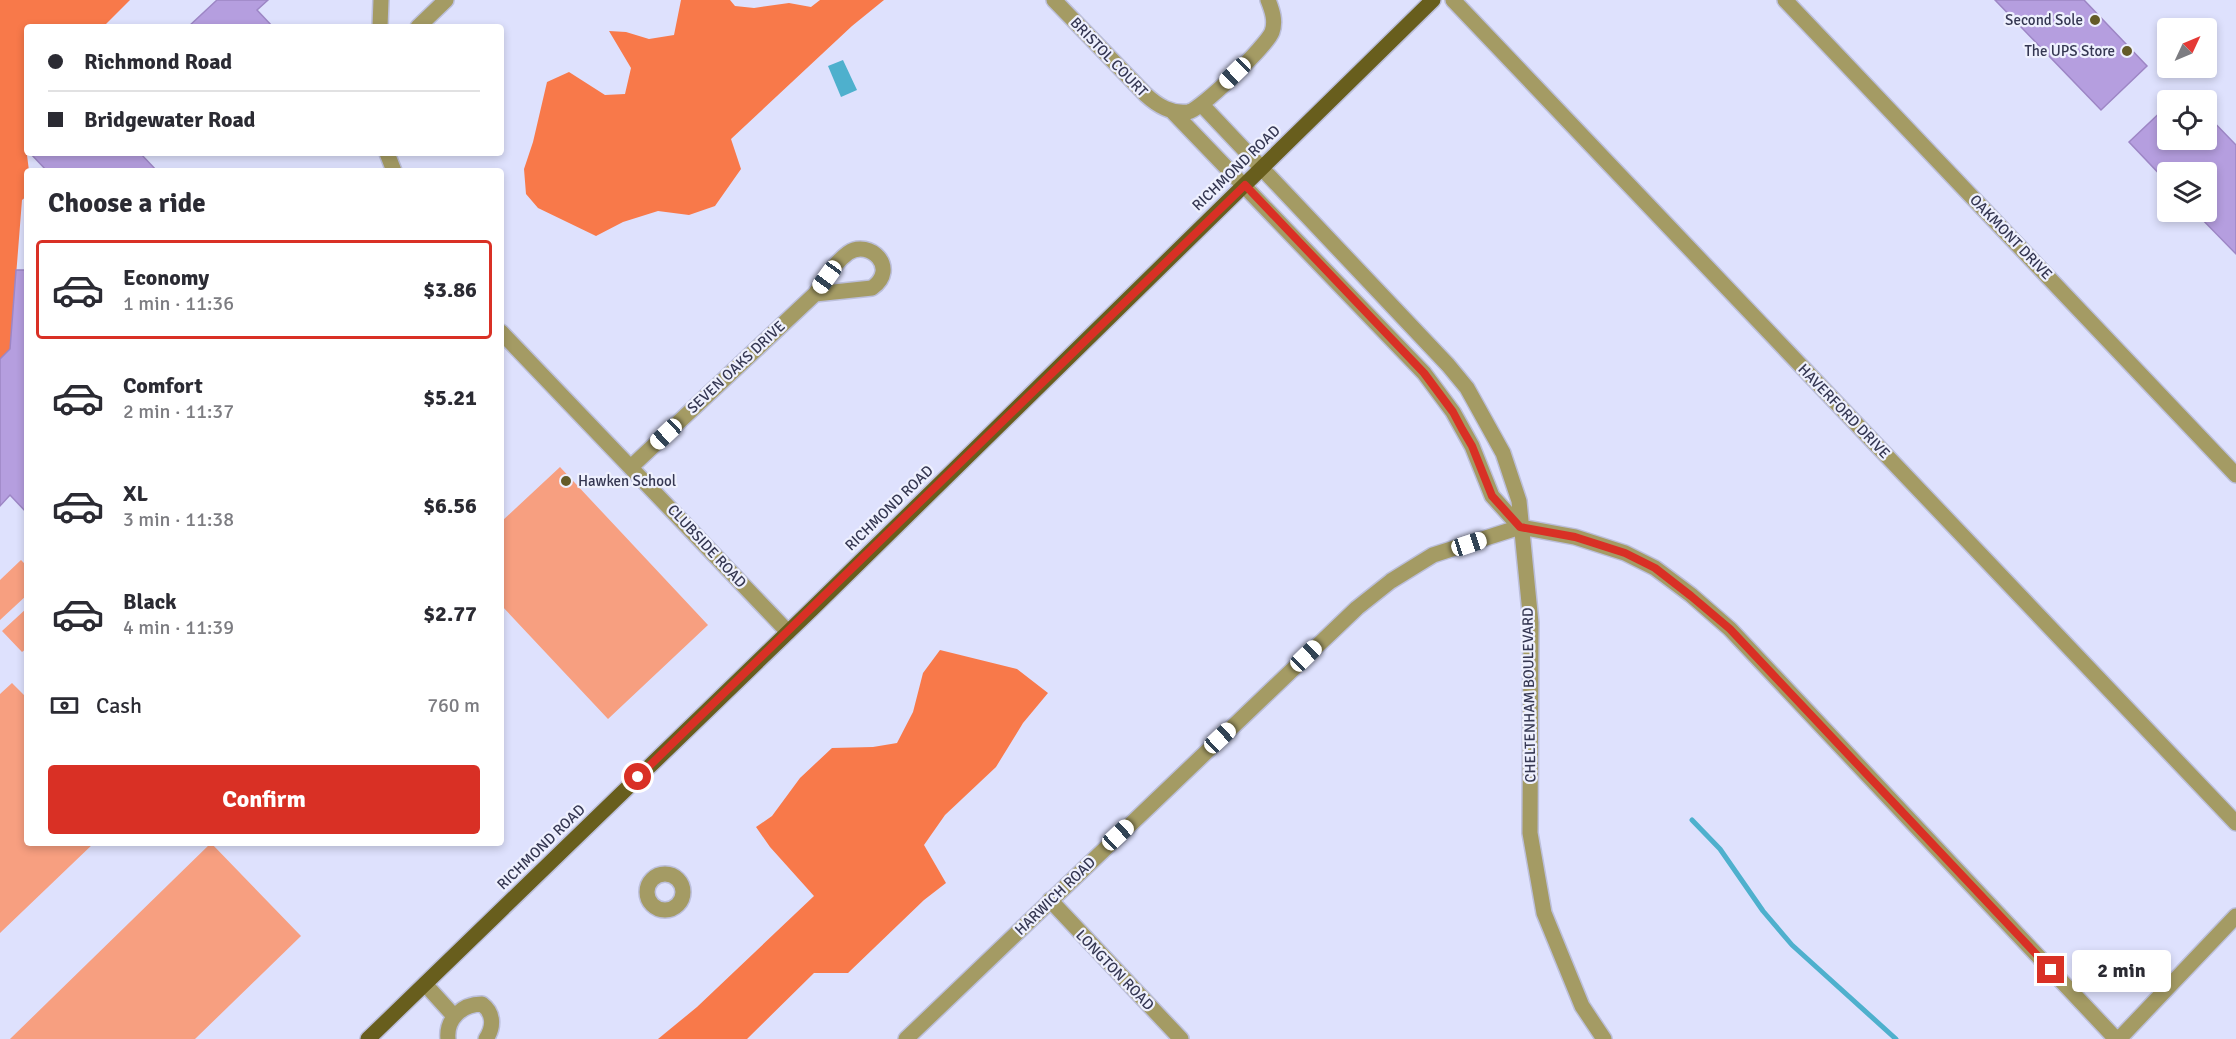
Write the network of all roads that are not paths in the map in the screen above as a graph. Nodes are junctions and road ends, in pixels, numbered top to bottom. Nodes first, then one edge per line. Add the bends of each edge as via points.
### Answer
1 (381, 0) edge
2 (446, 0) edge
3 (1054, 0) edge
4 (1268, 0) edge
5 (1433, 0) edge
6 (1453, 0) edge
7 (1785, 0) edge
8 (380, 24) edge
9 (421, 24) edge
10 (1202, 105) junction
11 (1172, 111) junction
12 (1262, 168) junction
13 (1245, 185) junction
14 (815, 294) dead end
15 (504, 335) edge
16 (632, 466) junction
17 (2236, 475) edge
18 (1520, 527) junction
19 (788, 632) junction
20 (2236, 823) edge
21 (1050, 900) junction
22 (2236, 916) edge
23 (425, 984) junction
24 (454, 1016) junction
25 (368, 1039) edge
26 (448, 1039) edge
27 (486, 1039) edge
28 (906, 1039) edge
29 (1181, 1039) edge
30 (1604, 1039) edge
31 (2118, 1039) edge

1 - 8 street
2 - 9 street
3 - 11 street, BRISTOL COURT via 1146,95
4 - 10 street via 1274,24 1268,41
5 - 12 main road, RICHMOND ROAD
6 - 20 street, HAVERFORD DRIVE
7 - 17 street, OAKMONT DRIVE
10 - 11 street via 1187,112
10 - 12 street
11 - 13 street, BRISTOL COURT
12 - 13 main road, RICHMOND ROAD
12 - 18 street, CHELTENHAM BOULEVARD via 1467,388 1503,453 1519,501
13 - 18 street via 1424,373 1472,446 1492,496
13 - 19 main road, RICHMOND ROAD
14 - 16 street, SEVEN OAKS DRIVE
15 - 16 street, CLUBSIDE ROAD
16 - 19 street, CLUBSIDE ROAD
18 - 21 street, HARWICH ROAD via 1433,555 1391,581 1357,608
18 - 30 street, CHELTENHAM BOULEVARD via 1531,623 1530,833 1544,913 1582,1006
18 - 31 street via 1575,537 1625,553 1655,568 1730,629
19 - 23 main road, RICHMOND ROAD
21 - 28 street, HARWICH ROAD
21 - 29 street, LONGTON ROAD
22 - 31 street
23 - 24 street
23 - 25 main road, RICHMOND ROAD
24 - 26 street via 447,1029
24 - 27 street via 463,1008 482,1004 491,1015 492,1026

